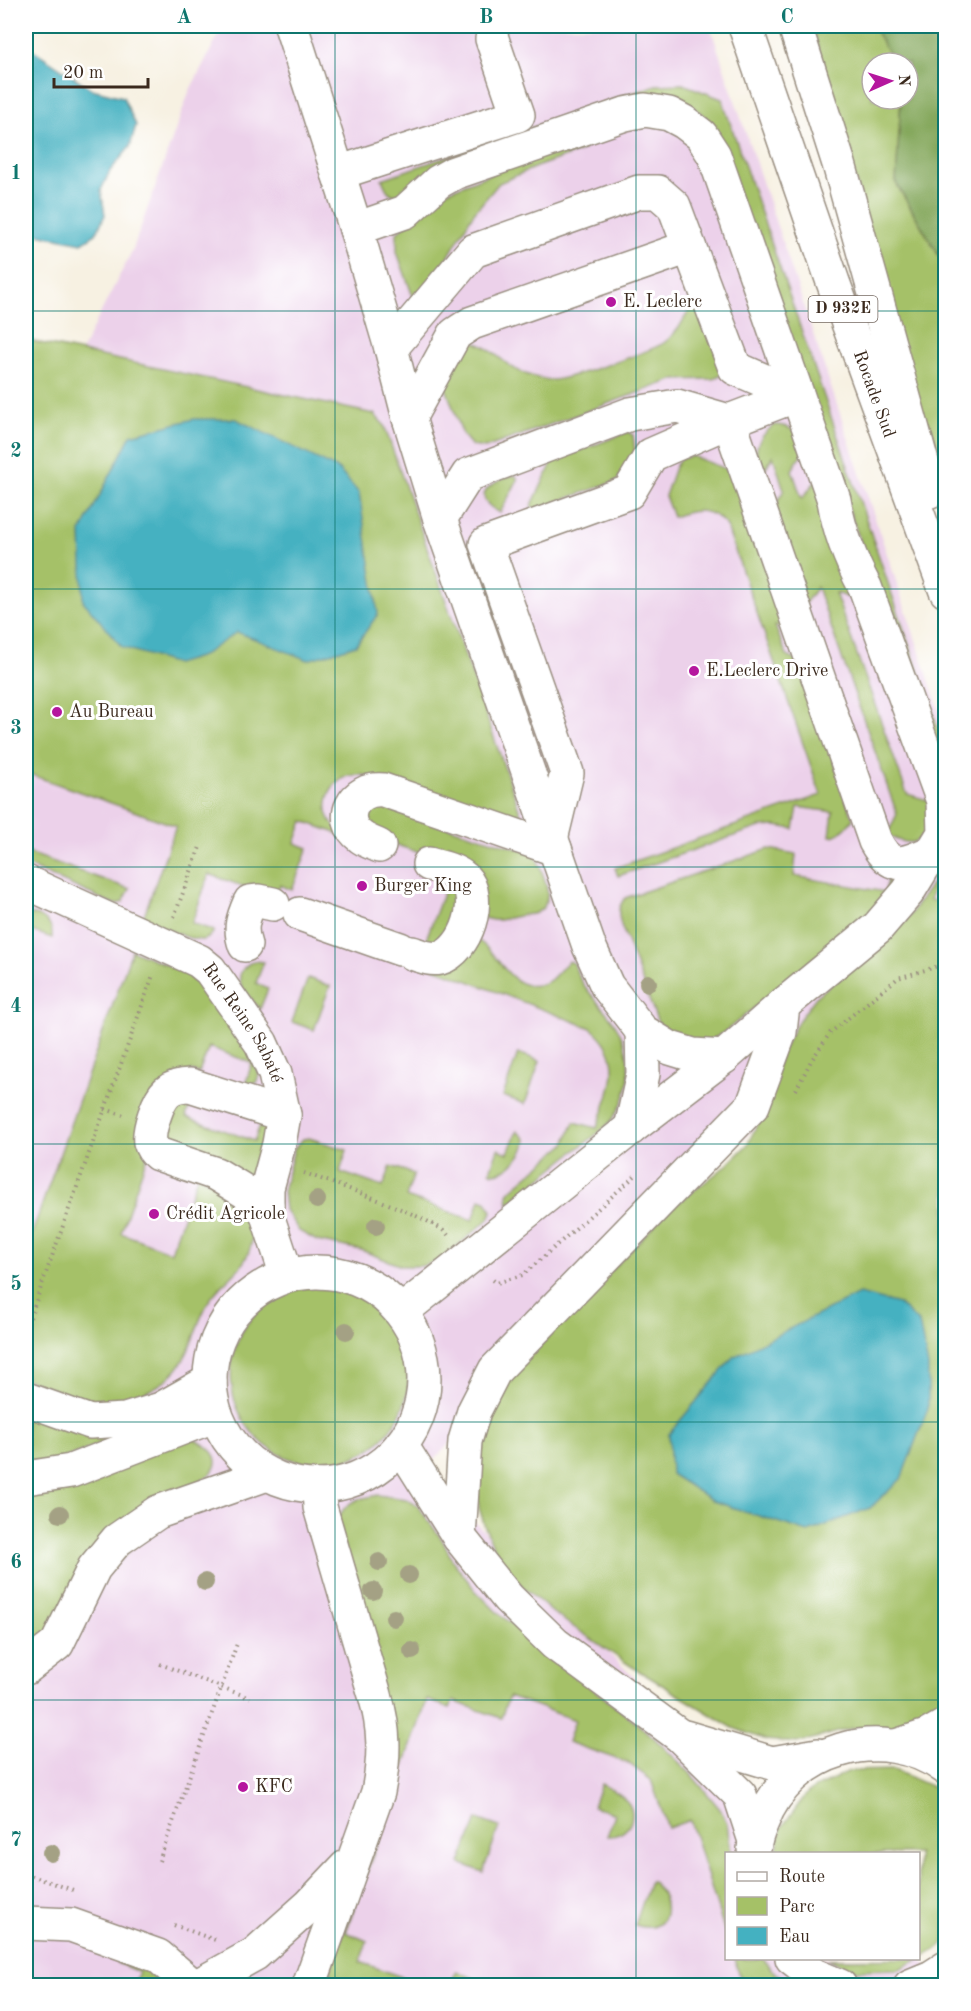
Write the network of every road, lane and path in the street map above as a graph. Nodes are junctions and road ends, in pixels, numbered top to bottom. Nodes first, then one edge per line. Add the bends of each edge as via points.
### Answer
1 (291, 26) edge
2 (745, 26) edge
3 (795, 26) edge
4 (492, 39) dead end
5 (338, 173) junction
6 (356, 229) junction
7 (689, 247) junction
8 (391, 348) junction
9 (797, 395) junction
10 (409, 418) junction
11 (729, 421) junction
12 (440, 519) junction
13 (486, 544) junction
14 (945, 547) edge
15 (453, 556) junction
16 (945, 591) edge
17 (553, 844) junction
18 (200, 847) dead end
19 (932, 852) junction
20 (26, 882) edge
21 (164, 944) junction
22 (245, 945) dead end
23 (945, 964) edge
24 (783, 1005) junction
25 (642, 1031) junction
26 (724, 1057) junction
27 (753, 1105) junction
28 (105, 1109) junction
29 (284, 1115) junction
30 (152, 1125) junction
31 (632, 1128) junction
32 (274, 1163) junction
33 (637, 1174) dead end
34 (267, 1205) junction
35 (467, 1261) junction
36 (287, 1276) junction
37 (401, 1312) junction
38 (26, 1329) edge
39 (210, 1381) junction
40 (26, 1399) edge
41 (216, 1415) junction
42 (401, 1445) junction
43 (267, 1474) junction
44 (26, 1478) edge
45 (319, 1486) junction
46 (459, 1537) junction
47 (237, 1641) dead end
48 (160, 1664) dead end
49 (26, 1668) edge
50 (221, 1687) junction
51 (250, 1698) dead end
52 (945, 1725) edge
53 (680, 1736) junction
54 (896, 1746) junction
55 (825, 1754) junction
56 (945, 1768) edge
57 (754, 1847) edge
58 (357, 1854) junction
59 (159, 1861) dead end
60 (26, 1874) edge
61 (80, 1893) dead end
62 (26, 1923) edge
63 (168, 1923) dead end
64 (255, 1954) junction
65 (793, 1960) edge
66 (945, 1968) edge
67 (195, 1986) edge
68 (309, 1986) edge
69 (840, 1986) edge
70 (910, 1986) edge

1 - 5 main road
2 - 16 main road, Rocade Sud / D 932E
3 - 14 main road, Rocade Sud / D 932E via 839,164
4 - 5 main road via 518,116
5 - 6 main road
6 - 8 main road
6 - 9 main road via 405,212 454,173 625,114 645,110 669,114 701,135 714,155
7 - 8 main road via 674,206 658,192 639,192 472,250
7 - 9 main road via 735,368
7 - 10 main road via 464,328 455,334
8 - 10 main road
9 - 11 main road
9 - 19 main road via 834,500 838,524 943,801 944,833
10 - 12 main road
11 - 12 main road via 677,406 630,414 468,475
11 - 13 main road via 651,455 629,492
11 - 19 main road via 875,841 884,856 894,862 904,863
12 - 15 main road
13 - 15 main road
13 - 17 main road via 567,773
15 - 17 main road
17 - 22 main road via 373,789 364,792 351,806 352,827 360,837 456,873 470,888 474,908 456,948 433,959 259,900 250,903 243,916 241,932
17 - 25 main road via 607,986
18 - 21 path
19 - 24 main road via 908,892 878,927
20 - 21 main road, Rue Reine Sabaté
21 - 28 path
21 - 29 main road, Rue Reine Sabaté via 210,970 261,1043 275,1074
23 - 27 path via 898,978 830,1033 791,1099 772,1111
24 - 26 main road
24 - 27 main road via 780,1032
25 - 26 main road via 670,1048 693,1055
25 - 31 main road via 643,1074
26 - 31 main road
27 - 46 main road via 495,1370 474,1411 465,1441
28 - 30 path
28 - 38 path
29 - 30 main road via 190,1085 167,1092
29 - 32 main road, Rue Reine Sabaté
30 - 34 main road via 150,1142 158,1154 216,1174
31 - 35 main road
32 - 34 main road, Rue Reine Sabaté
32 - 35 path via 420,1217 444,1230
33 - 35 path via 523,1275 497,1283
34 - 36 main road, Rue Reine Sabaté
35 - 37 main road
36 - 37 main road via 312,1272 353,1279 383,1294
36 - 39 main road via 261,1287 240,1304 223,1327 213,1353
37 - 42 main road via 414,1333 424,1379 418,1414
39 - 40 main road via 161,1409 124,1420 90,1422
39 - 41 main road
41 - 43 main road via 228,1439
41 - 44 main road via 71,1471
42 - 45 main road via 365,1475 343,1484
42 - 46 main road
43 - 45 main road via 292,1484
43 - 49 main road via 158,1512 117,1540 94,1568 57,1644
45 - 58 main road via 320,1507 382,1719 383,1768
46 - 53 main road via 508,1599 555,1644
47 - 50 path
48 - 50 path
50 - 51 path
50 - 59 path
52 - 54 main road via 927,1736
53 - 55 main road via 772,1763
53 - 57 main road via 740,1795
54 - 55 main road via 860,1744
54 - 56 main road via 932,1758
55 - 57 main road via 792,1775 768,1805
58 - 64 main road via 310,1905
58 - 68 main road
60 - 61 path
62 - 67 main road via 71,1925 158,1956
63 - 64 path
64 - 67 main road
65 - 69 main road via 814,1975
66 - 70 main road

